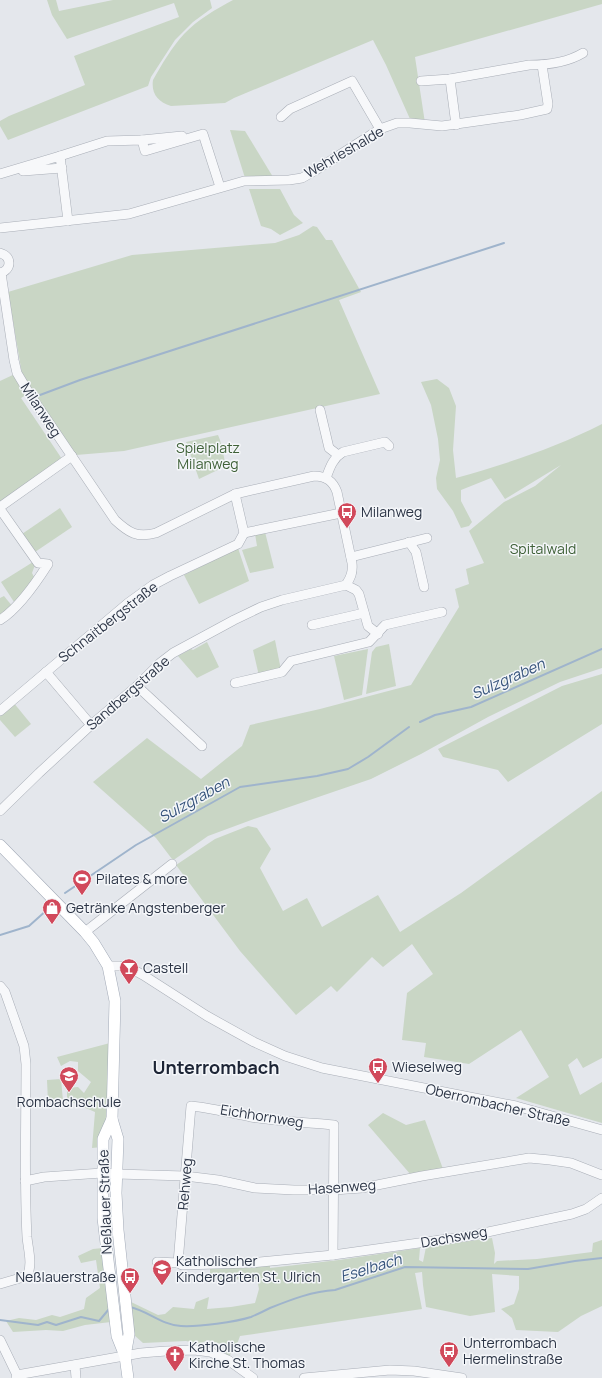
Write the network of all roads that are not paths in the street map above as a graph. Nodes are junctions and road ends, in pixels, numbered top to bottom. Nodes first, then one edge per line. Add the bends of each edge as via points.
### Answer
1 (583, 53) dead end
2 (542, 65) junction
3 (450, 79) junction
4 (421, 81) dead end
5 (281, 117) dead end
6 (456, 124) junction
7 (380, 129) junction
8 (60, 156) junction
9 (62, 168) junction
10 (1, 174) edge
11 (220, 187) junction
12 (68, 221) junction
13 (0, 228) edge
14 (0, 253) edge
15 (1, 274) edge
16 (320, 410) dead end
17 (389, 446) dead end
18 (338, 455) junction
19 (72, 456) junction
20 (326, 478) junction
21 (235, 494) junction
22 (0, 508) edge
23 (341, 513) junction
24 (244, 533) junction
25 (427, 538) dead end
26 (409, 542) junction
27 (351, 557) junction
28 (346, 585) junction
29 (424, 587) dead end
30 (442, 612) dead end
31 (364, 613) junction
32 (0, 620) edge
33 (312, 625) dead end
34 (378, 634) junction
35 (46, 672) junction
36 (235, 683) dead end
37 (137, 686) junction
38 (0, 711) edge
39 (91, 725) junction
40 (202, 746) dead end
41 (0, 811) edge
42 (0, 845) edge
43 (172, 864) dead end
44 (85, 932) junction
45 (108, 966) junction
46 (0, 986) edge
47 (191, 1106) joint
48 (112, 1119) junction
49 (602, 1130) edge
50 (102, 1173) junction
51 (117, 1174) junction
52 (602, 1175) edge
53 (185, 1176) junction
54 (25, 1181) junction
55 (333, 1190) junction
56 (602, 1198) edge
57 (333, 1255) junction
58 (157, 1262) dead end
59 (178, 1263) junction
60 (0, 1284) edge
61 (0, 1340) edge
62 (125, 1356) junction
63 (75, 1365) junction
64 (16, 1376) edge
65 (76, 1378) edge
66 (128, 1378) edge
67 (252, 1378) edge
68 (304, 1378) edge
69 (462, 1378) edge

1 - 2 street
2 - 3 street
2 - 6 street, Wehrleshalde via 547,109
3 - 4 street
3 - 6 street
5 - 7 street via 290,109 352,81
6 - 7 street, Wehrleshalde via 442,126 397,123
7 - 11 street, Wehrleshalde via 302,178 244,181
8 - 9 street
8 - 10 street
8 - 11 street via 107,141 142,140 145,151 203,134
9 - 10 street
9 - 12 street
11 - 12 street, Wehrleshalde via 129,214
12 - 13 street, Wehrleshalde
14 - 15 street via 9,261 9,268
15 - 19 street, Milanweg via 17,373
16 - 18 street via 330,448
17 - 18 street via 385,442
18 - 20 street via 332,461
19 - 21 street, Milanweg via 115,520 134,534 147,536 156,533
19 - 22 street
20 - 21 street, Milanweg via 314,476
20 - 23 street via 335,486
21 - 24 street
22 - 32 street via 38,562 48,564 16,608
23 - 24 street
23 - 27 street
24 - 35 street, Schnaitbergstraße via 238,544 153,585 110,617
25 - 26 street
26 - 27 street
26 - 29 street via 416,552
27 - 28 street via 353,570
28 - 31 street via 359,594
28 - 37 street, Sandbergstraße via 282,600 234,620 166,658
30 - 34 street via 385,625
31 - 33 street
31 - 34 street via 368,626
34 - 36 street via 369,642 291,662 282,672
35 - 38 street, Schnaitbergstraße
35 - 39 street
37 - 39 street, Sandbergstraße
37 - 40 street
39 - 41 street, Sandbergstraße
42 - 44 main road
43 - 44 street
44 - 45 main road
45 - 48 main road, Neßlauer Straße via 115,1002
45 - 49 street, Oberrombacher Straße via 120,966 143,974 207,1016 254,1042 306,1063 516,1106
46 - 54 street via 5,992 24,1046
47 - 53 street, Rehweg
47 - 55 street, Eichhornweg via 252,1117 334,1125
48 - 50 main road, Neßlauer Straße via 103,1139
48 - 51 main road, Neßlauer Straße via 118,1139
50 - 51 street, Hasenweg
50 - 54 street, Hasenweg via 44,1177
50 - 62 main road, Neßlauer Straße via 103,1218 117,1336
51 - 53 street, Hasenweg
51 - 62 main road, Neßlauer Straße via 118,1230 129,1334
52 - 55 street, Hasenweg via 571,1163 529,1158 362,1188
53 - 55 street, Hasenweg via 255,1188
53 - 59 street, Rehweg
54 - 60 street via 30,1270 27,1276
55 - 57 street
56 - 57 street, Dachsweg via 586,1209 572,1214 469,1236
57 - 59 street, Dachsweg via 250,1263
58 - 59 street, Dachsweg
61 - 64 street
62 - 63 street
62 - 66 main road, Neßlauer Straße
62 - 67 street via 166,1351 210,1352 228,1360
63 - 64 street
63 - 65 street
68 - 69 street via 390,1370

